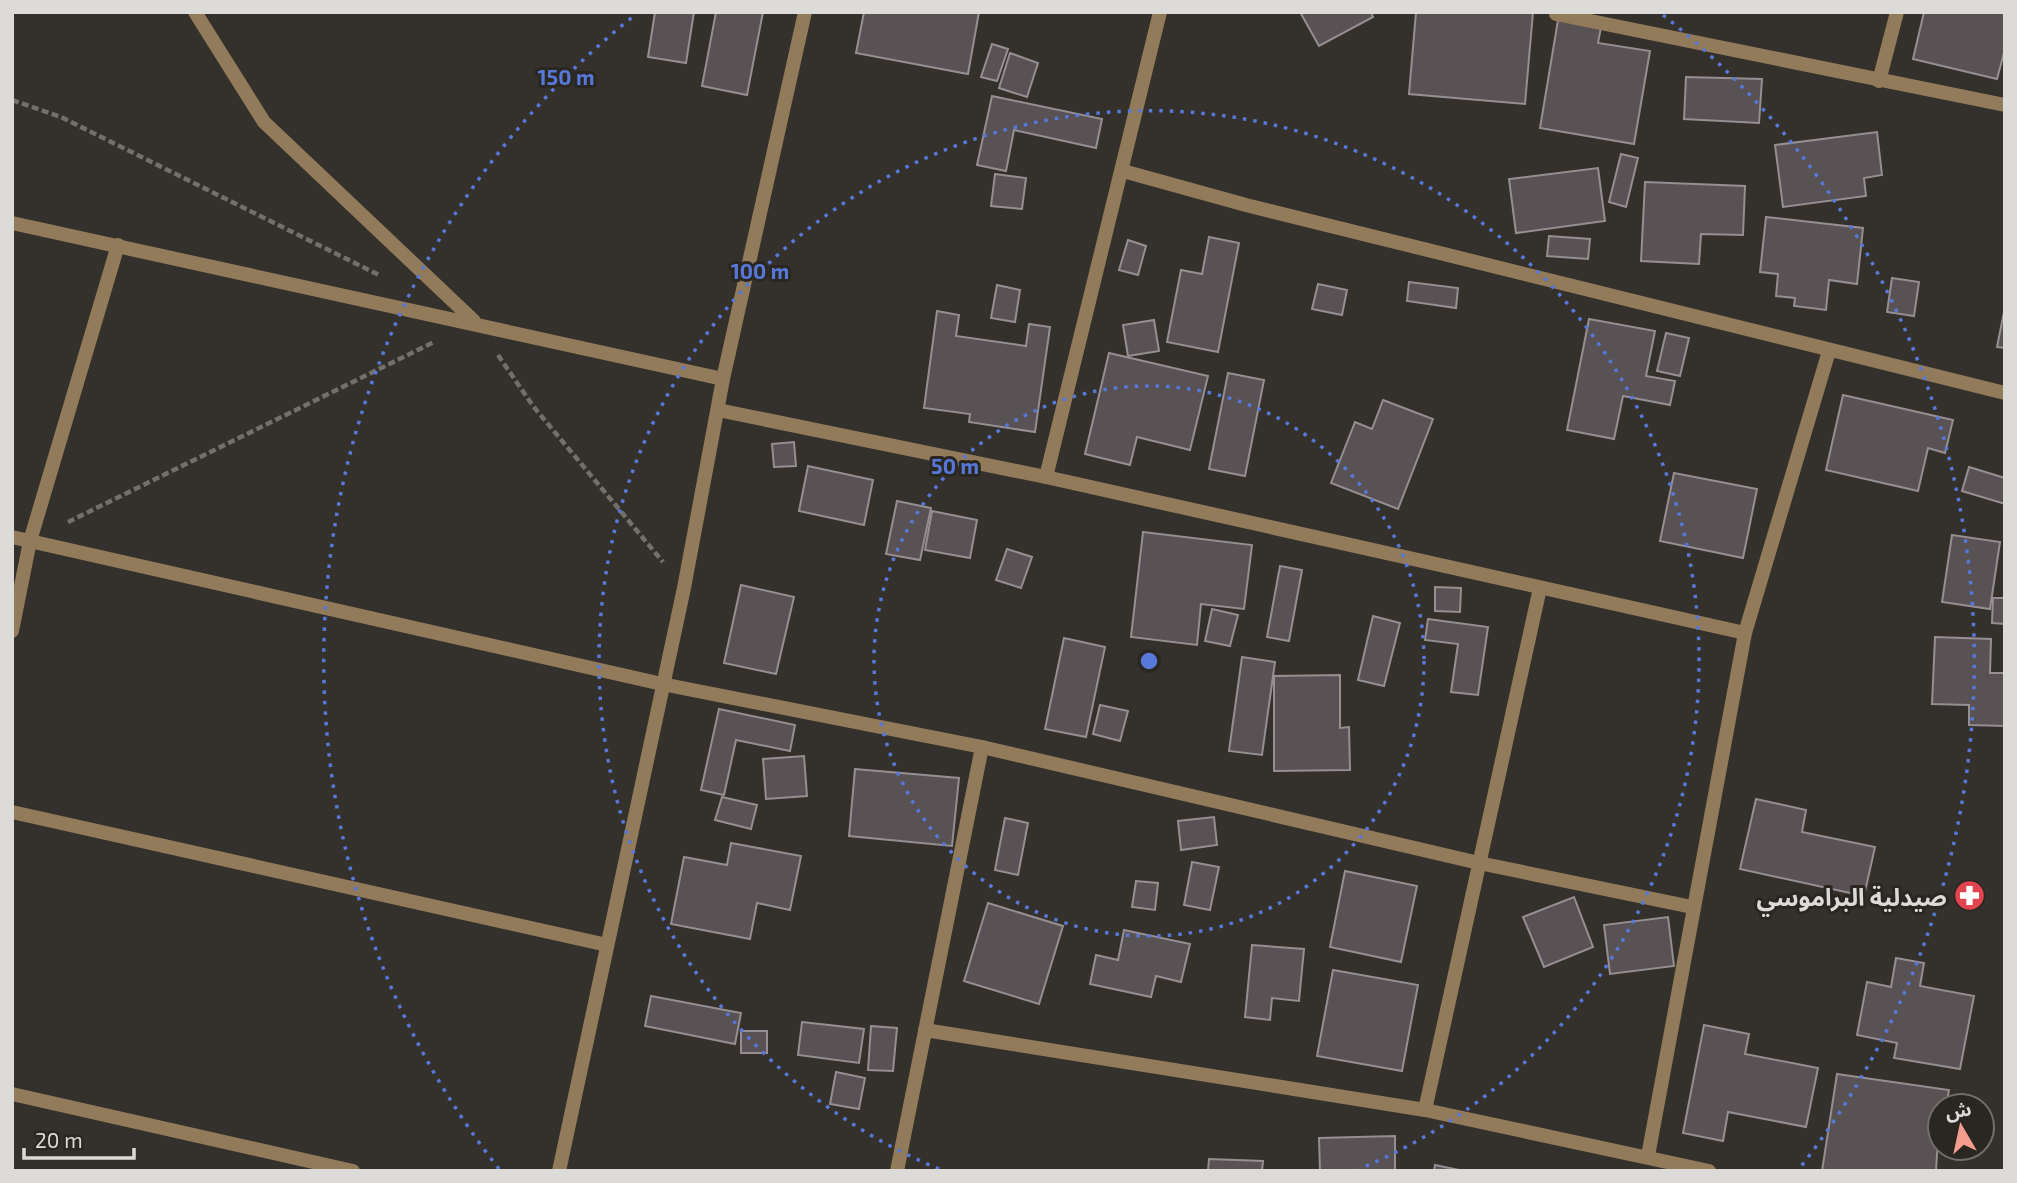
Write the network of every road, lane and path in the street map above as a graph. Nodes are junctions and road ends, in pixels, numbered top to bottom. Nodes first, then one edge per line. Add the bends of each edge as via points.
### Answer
1 (195, 12) edge
2 (805, 12) edge
3 (1160, 12) edge
4 (1897, 12) edge
5 (1552, 13) edge
6 (1879, 81) junction
7 (12, 100) edge
8 (2005, 105) edge
9 (1123, 170) junction
10 (12, 223) edge
11 (118, 245) junction
12 (387, 278) dead end
13 (475, 322) junction
14 (1829, 351) junction
15 (723, 379) junction
16 (2005, 393) edge
17 (718, 410) junction
18 (1046, 477) junction
19 (12, 537) edge
20 (30, 541) junction
21 (684, 588) junction
22 (1540, 588) junction
23 (12, 631) edge
24 (1745, 633) junction
25 (662, 684) junction
26 (982, 747) junction
27 (12, 812) edge
28 (1479, 863) junction
29 (1692, 907) junction
30 (607, 945) junction
31 (925, 1030) junction
32 (12, 1094) edge
33 (1425, 1110) junction
34 (1648, 1156) junction
35 (353, 1171) edge
36 (559, 1171) edge
37 (897, 1171) edge
38 (1709, 1171) edge

1 - 13 street via 264,122
2 - 15 street
3 - 9 street
4 - 6 street
5 - 6 street
6 - 8 street
7 - 12 path via 61,117
9 - 14 street
9 - 18 street
10 - 11 street
11 - 13 street
11 - 20 street
13 - 15 street
13 - 20 path
13 - 21 path via 533,406
14 - 16 street
14 - 24 street
15 - 17 street
17 - 18 street
17 - 21 street
18 - 22 street
19 - 20 street
20 - 23 street
20 - 25 street
21 - 25 street
22 - 24 street
22 - 28 street
24 - 29 street
25 - 26 street
25 - 30 street
26 - 28 street
26 - 31 street
27 - 30 street
28 - 29 street
28 - 33 street
29 - 34 street
30 - 36 street
31 - 33 street
31 - 37 street
32 - 35 street
33 - 34 street
34 - 38 street

